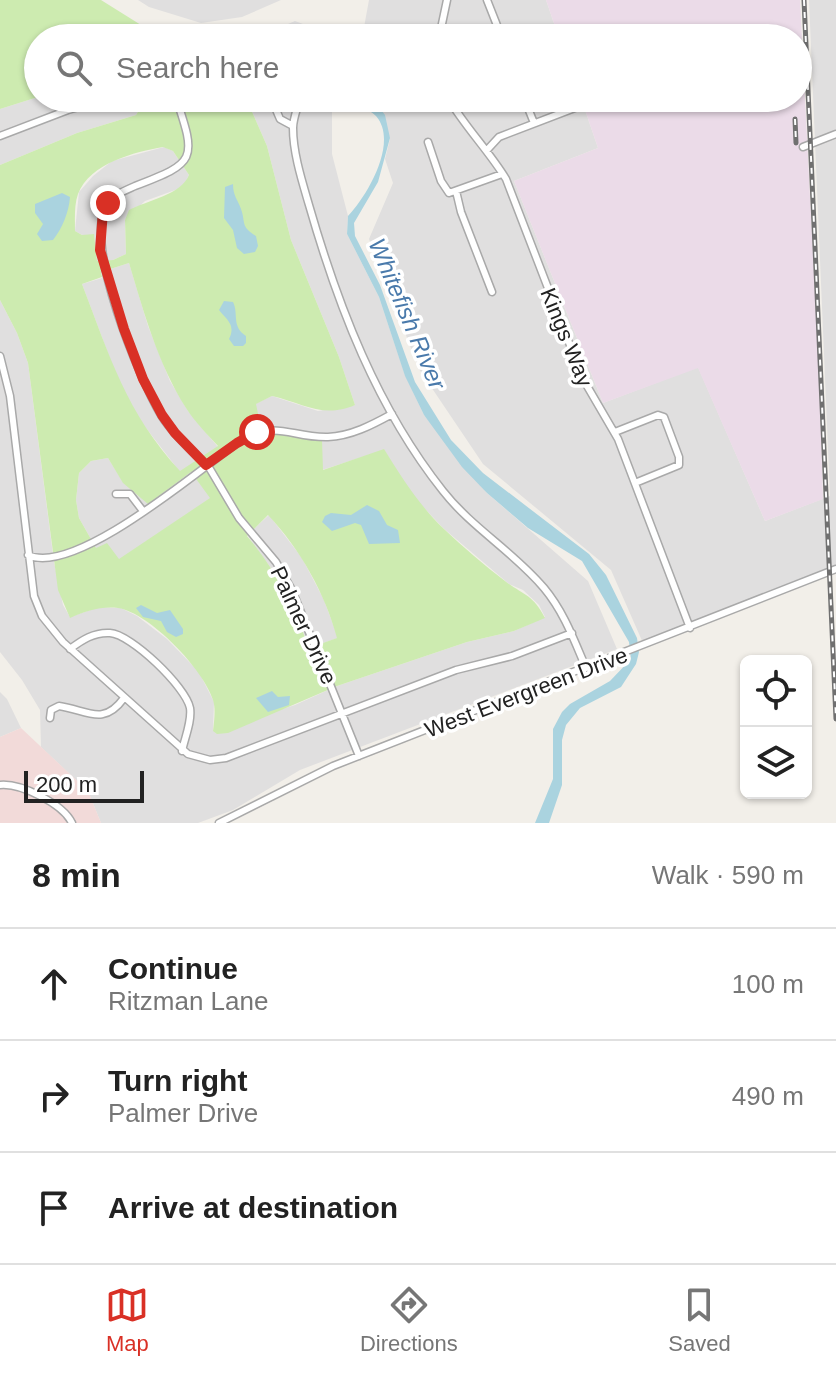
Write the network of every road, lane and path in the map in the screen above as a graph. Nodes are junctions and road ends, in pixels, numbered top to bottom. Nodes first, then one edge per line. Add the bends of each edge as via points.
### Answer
1 (447, 0) edge
2 (487, 0) edge
3 (442, 24) edge
4 (496, 24) edge
5 (63, 112) edge
6 (181, 112) edge
7 (277, 112) edge
8 (296, 112) edge
9 (457, 112) edge
10 (530, 112) edge
11 (564, 112) edge
12 (534, 123) junction
13 (293, 126) junction
14 (836, 134) edge
15 (0, 136) edge
16 (428, 142) dead end
17 (803, 147) dead end
18 (487, 150) junction
19 (502, 174) junction
20 (456, 191) junction
21 (492, 292) dead end
22 (0, 356) edge
23 (392, 414) junction
24 (615, 432) junction
25 (206, 464) junction
26 (635, 483) junction
27 (116, 494) dead end
28 (143, 511) junction
29 (28, 555) junction
30 (836, 569) edge
31 (690, 628) junction
32 (572, 633) junction
33 (70, 649) junction
34 (586, 668) junction
35 (124, 698) junction
36 (343, 713) junction
37 (50, 718) dead end
38 (182, 751) junction
39 (359, 756) junction
40 (0, 785) edge
41 (72, 823) edge
42 (219, 823) edge

1 - 3 street
2 - 4 street
5 - 15 street
6 - 25 street, Palmer Drive via 189,138 186,159 172,172 116,195 103,211 100,250 143,379 175,433
7 - 13 street
8 - 13 street
9 - 18 street, Kings Way
10 - 12 street
11 - 12 street
12 - 18 street via 496,139
13 - 23 street via 301,178 328,270 370,375
14 - 17 street
16 - 20 street via 443,186 449,193
18 - 19 street, Kings Way
19 - 20 street
19 - 24 street, Kings Way via 583,379
20 - 21 street
22 - 29 street via 10,396
23 - 25 street via 339,436 279,429 257,432
23 - 32 street via 441,489 537,579
24 - 26 street, Kings Way
24 - 26 street via 664,417 679,465
25 - 28 street
25 - 36 street, Palmer Drive via 292,590
26 - 31 street, Kings Way
27 - 28 street via 130,494
28 - 29 street via 77,550
29 - 33 street via 38,610
30 - 31 street, West Evergreen Drive
31 - 34 street, West Evergreen Drive
32 - 34 street
32 - 36 street
33 - 35 street
33 - 38 street via 108,633 123,636 144,653 187,699 191,714
34 - 39 street, West Evergreen Drive
35 - 37 street via 102,716 59,706
35 - 38 street
36 - 38 street via 226,758 203,759
36 - 39 street, Palmer Drive
39 - 42 street, West Evergreen Drive
40 - 41 street via 58,806

